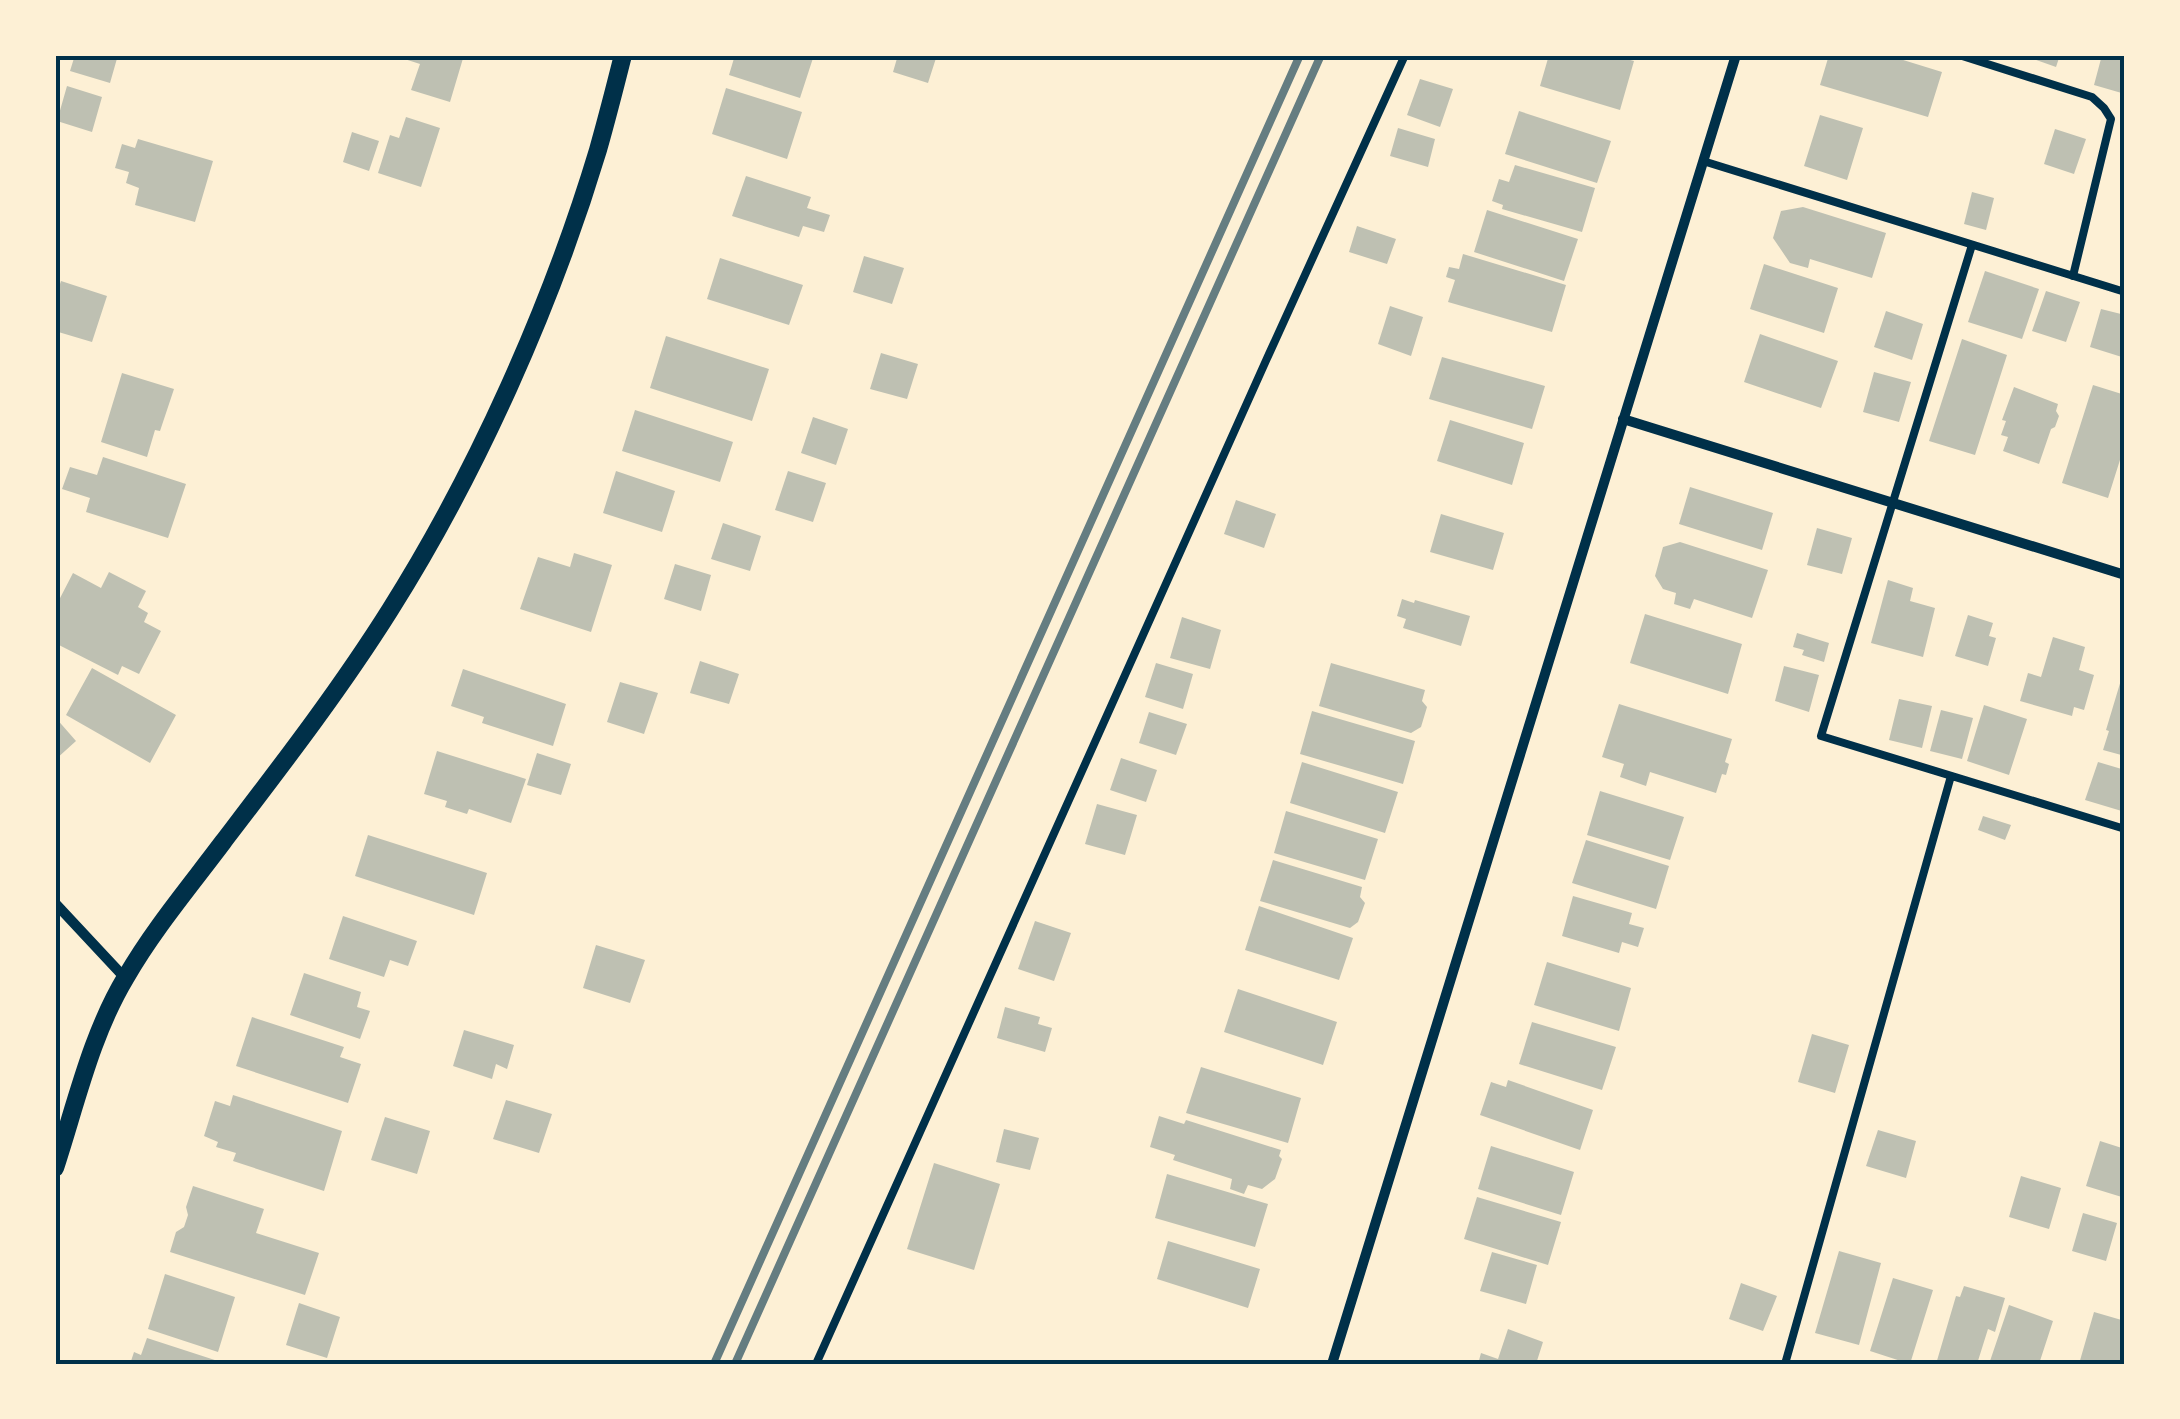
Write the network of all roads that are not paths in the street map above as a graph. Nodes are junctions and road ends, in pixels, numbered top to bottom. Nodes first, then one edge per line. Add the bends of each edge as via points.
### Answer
1 (623, 55) edge
2 (1406, 55) edge
3 (1736, 55) edge
4 (1959, 55) edge
5 (1703, 161) junction
6 (1972, 245) junction
7 (2072, 276) junction
8 (2125, 292) edge
9 (1623, 419) junction
10 (1891, 503) junction
11 (2125, 576) edge
12 (1951, 776) junction
13 (2125, 829) edge
14 (55, 903) edge
15 (125, 978) junction
16 (57, 1156) edge
17 (816, 1364) edge
18 (1332, 1364) edge
19 (1785, 1364) edge

1 - 15 street via 547,295 454,498 331,701
2 - 17 lane
3 - 5 street
4 - 7 lane via 2092,97 2111,119
5 - 6 lane
5 - 9 street
6 - 7 lane
6 - 10 lane
7 - 8 lane
9 - 10 street
9 - 18 street
10 - 11 street
10 - 12 lane via 1821,736
12 - 13 lane
12 - 19 lane
14 - 15 street
15 - 16 street

